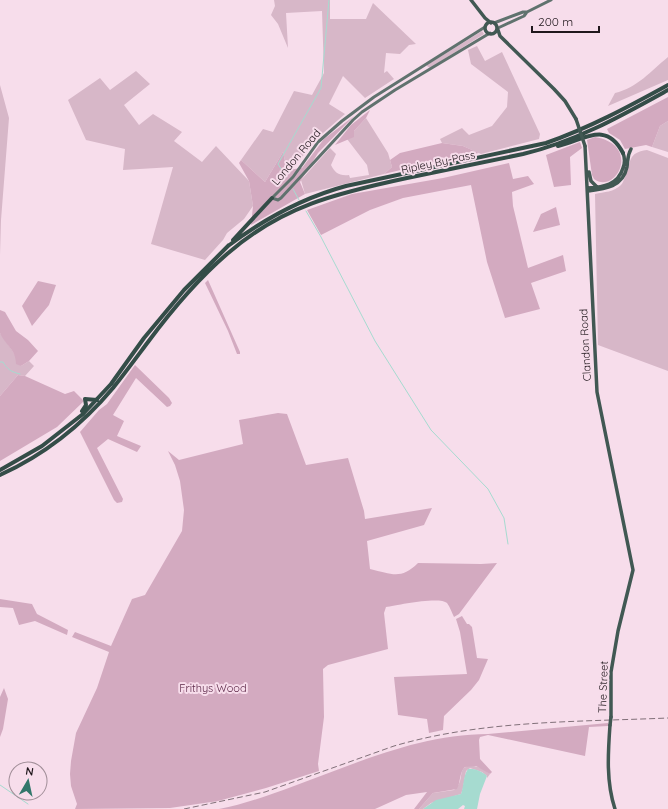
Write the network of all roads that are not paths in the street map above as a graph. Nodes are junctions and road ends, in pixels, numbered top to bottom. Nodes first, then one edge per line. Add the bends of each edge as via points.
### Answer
1 (471, 0) edge
2 (551, 0) edge
3 (527, 12) junction
4 (485, 18) junction
5 (493, 23) junction
6 (485, 26) junction
7 (495, 31) junction
8 (668, 84) edge
9 (668, 90) edge
10 (547, 148) junction
11 (631, 149) dead end
12 (623, 153) joint
13 (586, 163) junction
14 (597, 187) junction
15 (588, 189) junction
16 (272, 198) junction
17 (228, 246) junction
18 (97, 400) junction
19 (73, 422) junction
20 (0, 470) edge
21 (0, 475) edge
22 (632, 567) joint
23 (615, 809) edge

1 - 4 main road
2 - 3 main road
3 - 5 main road
3 - 7 main road, London Road
4 - 5 main road
4 - 6 main road
5 - 6 main road
5 - 7 main road
6 - 7 main road via 485,31
6 - 16 main road, London Road via 374,96 342,121 318,142 293,176
7 - 13 main road, Clandon Road, bridge via 565,101 576,118 585,146
7 - 16 main road, London Road via 377,101 353,120 281,198
8 - 17 highway, Ripley By-Pass via 598,122 546,143 346,186 311,197 274,215
9 - 10 highway, Ripley By-Pass via 612,121
10 - 12 highway via 601,134 616,141
10 - 21 highway, Ripley By-Pass via 348,191 294,210 275,220 218,262 184,298 87,417 26,463
11 - 15 main road via 624,175 619,182 608,188
12 - 14 main road via 624,164 620,176 613,183
13 - 14 main road via 591,181
13 - 15 main road, Clandon Road
14 - 15 main road
15 - 22 main road, Clandon Road via 597,392
16 - 17 highway
17 - 18 highway via 184,290
18 - 19 highway
18 - 19 highway via 85,399 86,407
19 - 20 highway via 42,446
22 - 23 main road, The Street, bridge via 611,672 609,767

